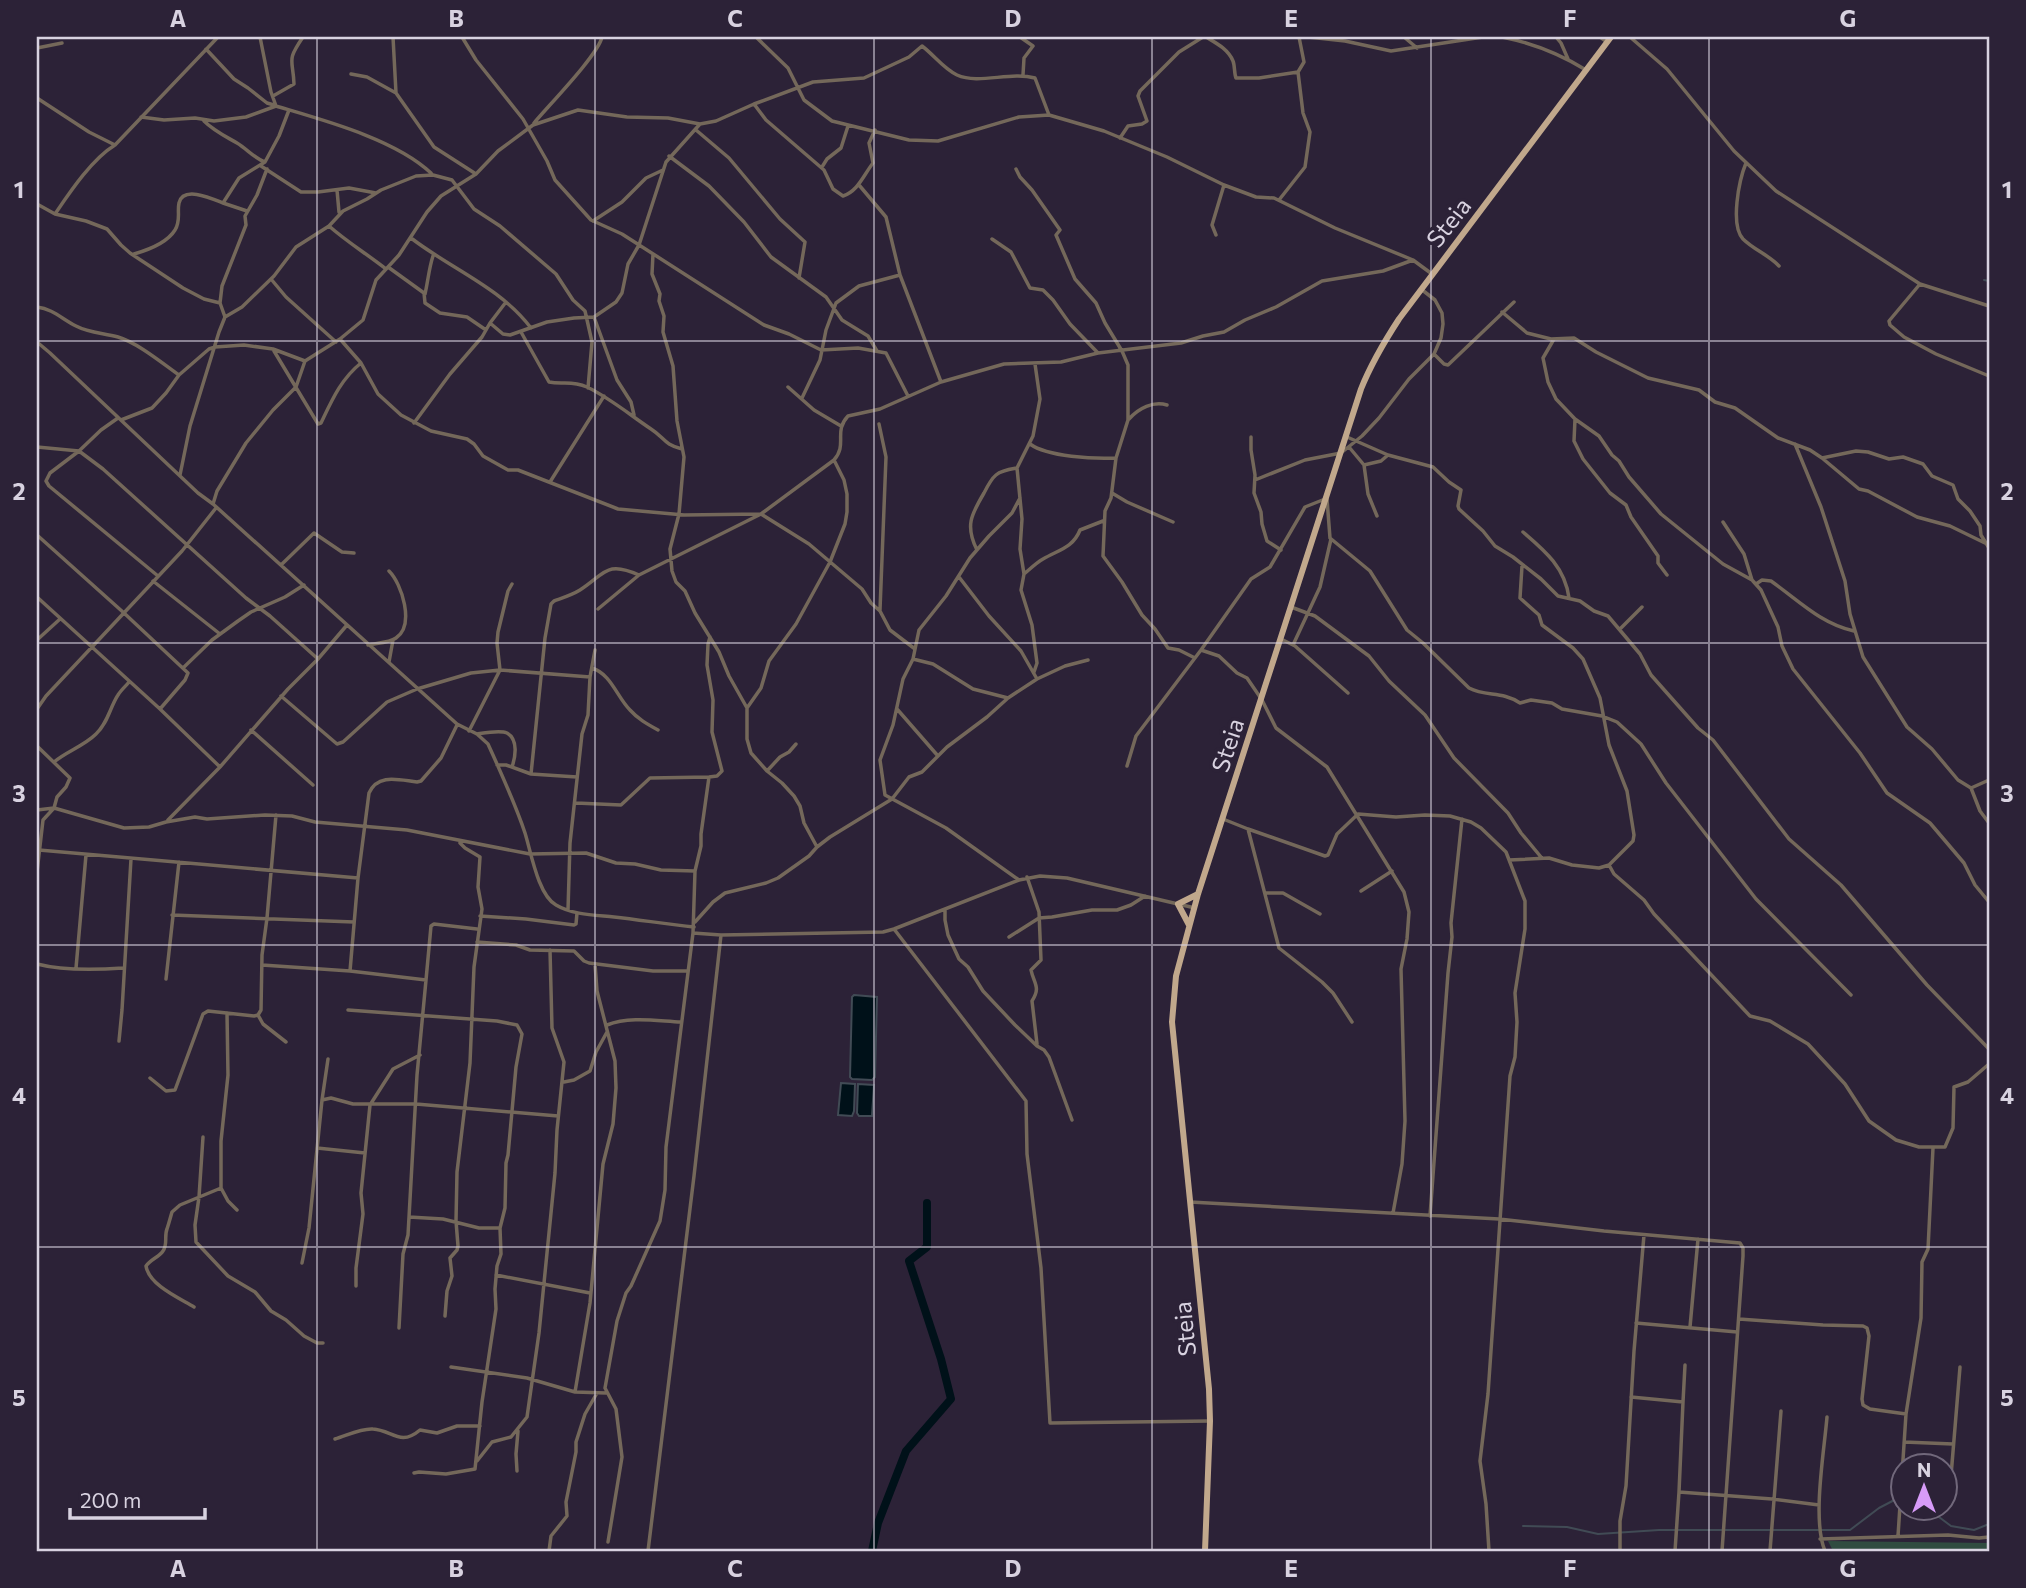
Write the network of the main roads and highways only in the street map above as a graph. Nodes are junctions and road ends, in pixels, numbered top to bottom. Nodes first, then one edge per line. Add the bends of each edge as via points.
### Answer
1 (1609, 39) edge
2 (1198, 894) junction
3 (1189, 925) junction
4 (1205, 1551) edge

1 - 2 main road, Steia via 1377,353 1361,389
2 - 3 main road, Steia
2 - 3 main road via 1178,904
3 - 4 main road, Steia via 1176,976 1172,1022 1209,1383

